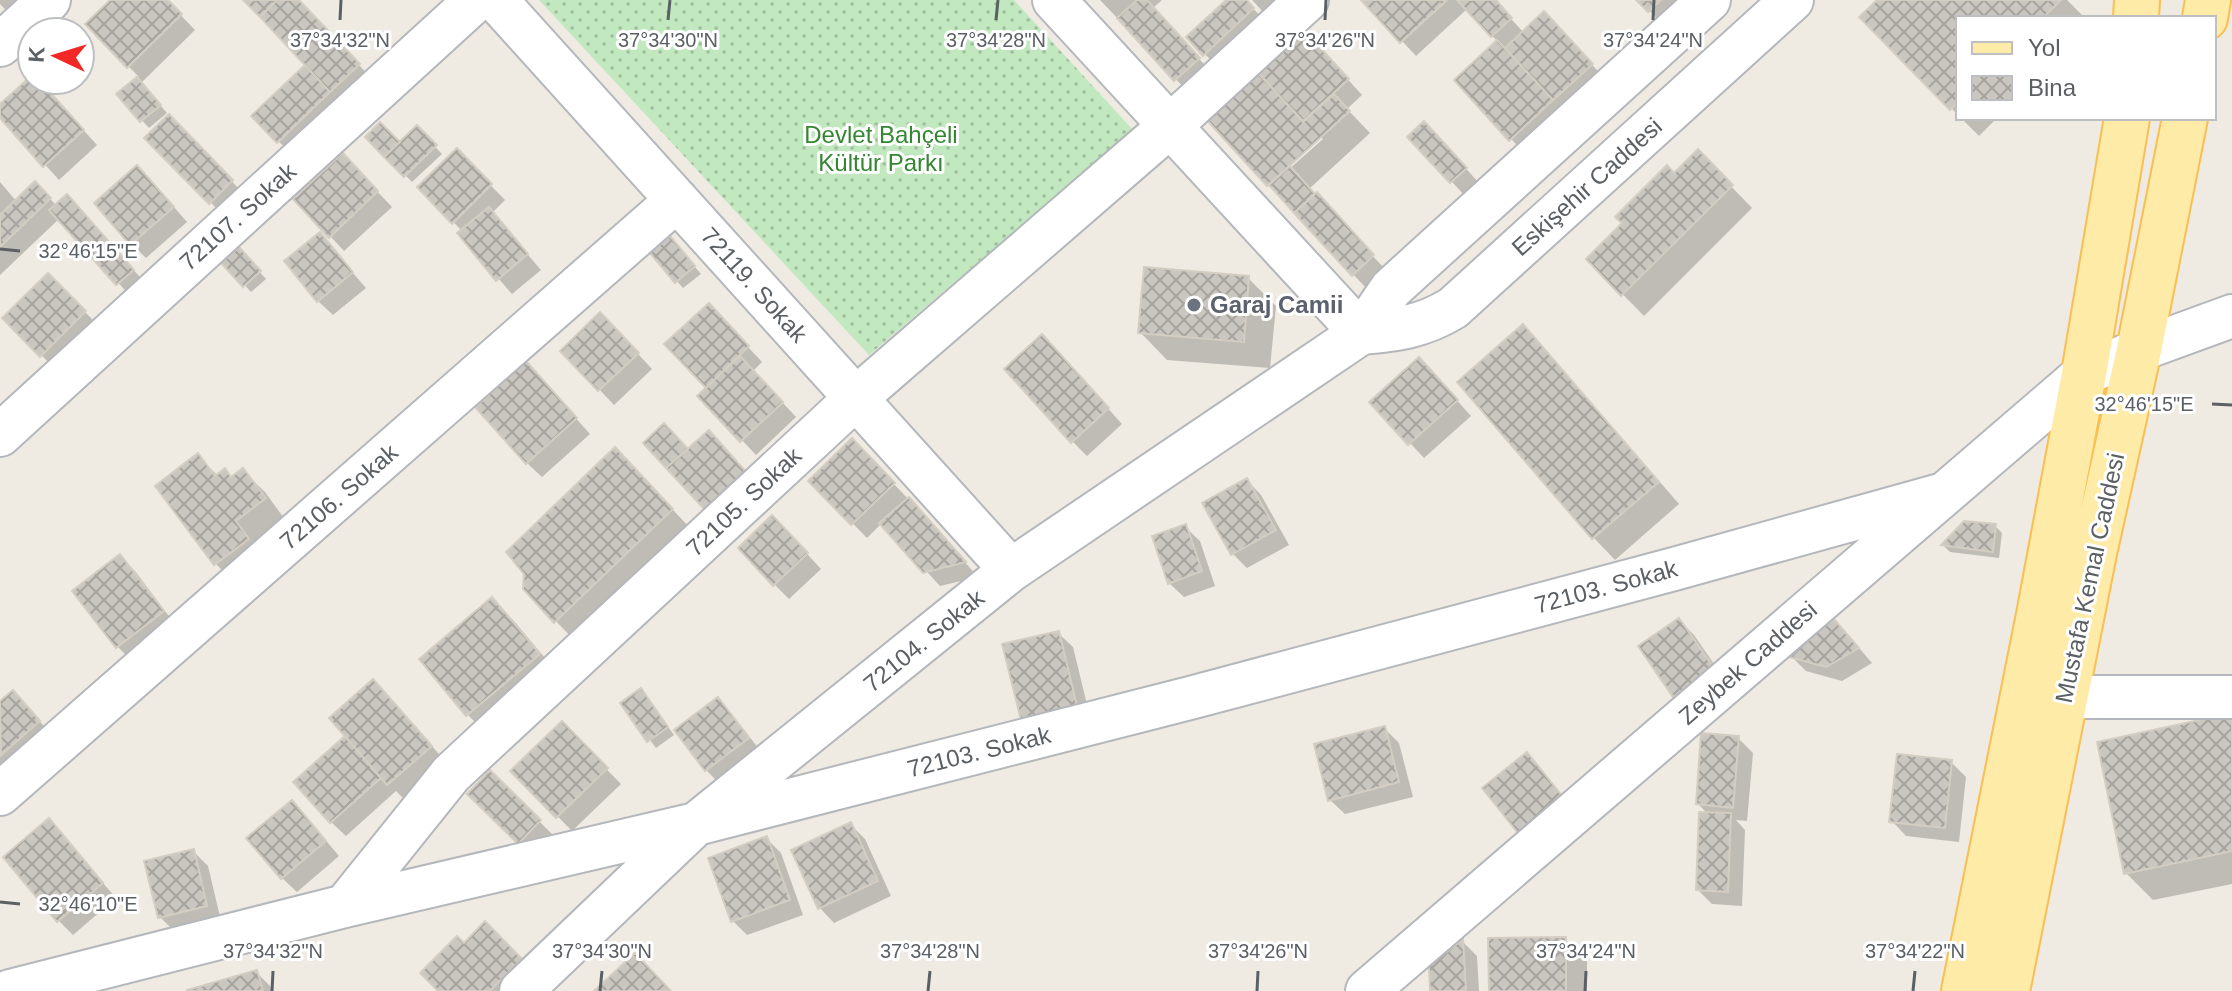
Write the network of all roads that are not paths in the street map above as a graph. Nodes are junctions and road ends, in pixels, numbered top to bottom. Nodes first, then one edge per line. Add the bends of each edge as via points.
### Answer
1 (49, 0) edge
2 (476, 0) edge
3 (496, 0) edge
4 (1054, 0) edge
5 (1307, 0) edge
6 (1709, 0) edge
7 (1792, 0) edge
8 (0, 45) edge
9 (2127, 120) edge
10 (2185, 120) edge
11 (1170, 126) junction
12 (677, 200) junction
13 (2232, 316) edge
14 (1361, 333) junction
15 (2139, 350) junction
16 (2084, 374) junction
17 (856, 398) junction
18 (0, 435) edge
19 (1944, 494) junction
20 (1011, 570) junction
21 (2065, 697) junction
22 (2232, 697) edge
23 (0, 794) edge
24 (696, 824) junction
25 (345, 906) junction
26 (10, 981) edge
27 (521, 991) edge
28 (1367, 991) edge
29 (1964, 991) edge
30 (2007, 991) edge

1 - 8 street
2 - 18 street, 72107. Sokak
3 - 12 street, 72119. Sokak
4 - 11 street
5 - 11 street, 72105. Sokak
6 - 14 street via 1391,289
7 - 14 street, Eskişehir Caddesi via 1453,308 1402,329
9 - 16 main road, Mustafa Kemal Caddesi
10 - 15 main road, Mustafa Kemal Caddesi
11 - 14 street
11 - 17 street, 72105. Sokak
12 - 17 street, 72119. Sokak
12 - 23 street, 72106. Sokak
13 - 15 street, Zeybek Caddesi
14 - 20 street, 72104. Sokak
15 - 16 street, Zeybek Caddesi
15 - 21 main road, Mustafa Kemal Caddesi
16 - 19 street, Zeybek Caddesi
16 - 29 main road, Mustafa Kemal Caddesi
17 - 20 street, 72119. Sokak
17 - 25 street, 72105. Sokak via 451,774
19 - 24 street, 72103. Sokak via 1266,678
19 - 28 street, Zeybek Caddesi
20 - 24 street, 72104. Sokak
21 - 22 street
21 - 30 main road, Mustafa Kemal Caddesi
24 - 25 street, 72103. Sokak
24 - 27 street, 72104. Sokak
25 - 26 street, 72103. Sokak

